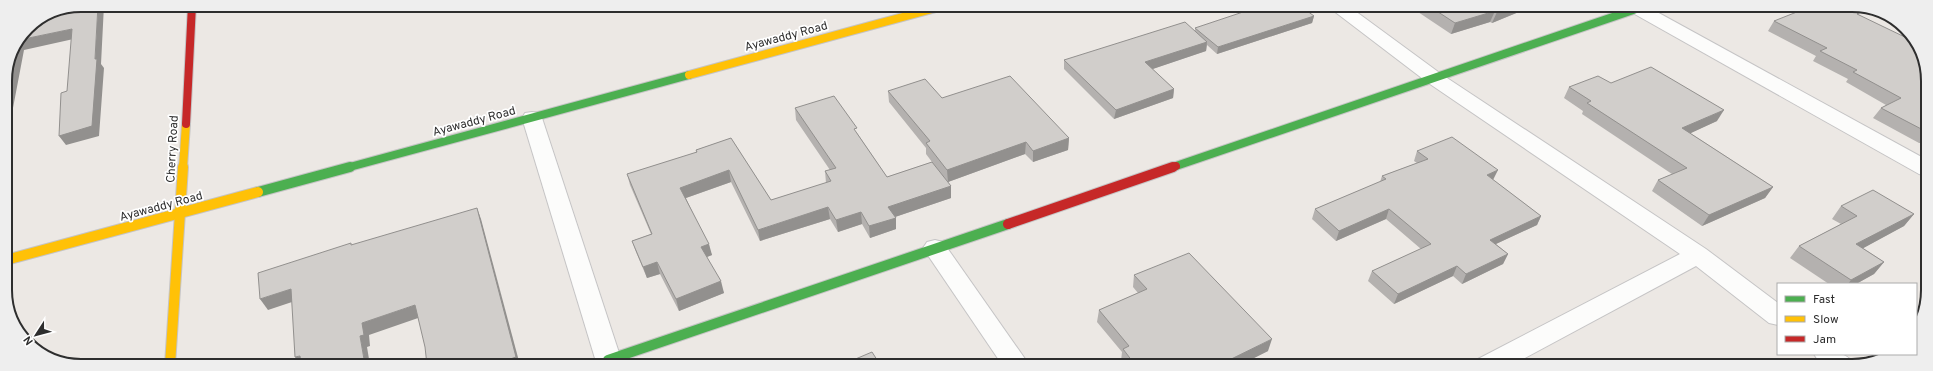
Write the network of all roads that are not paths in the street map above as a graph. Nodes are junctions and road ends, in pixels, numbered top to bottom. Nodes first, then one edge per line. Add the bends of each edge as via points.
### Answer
1 (192, 12) edge
2 (921, 12) edge
3 (1342, 12) edge
4 (1626, 12) edge
5 (1650, 12) edge
6 (1434, 78) junction
7 (532, 118) junction
8 (1921, 165) edge
9 (181, 213) junction
10 (935, 248) junction
11 (1698, 255) junction
12 (12, 258) edge
13 (1777, 315) edge
14 (170, 359) edge
15 (608, 359) edge
16 (620, 359) edge
17 (1012, 359) edge
18 (1500, 359) edge

1 - 9 street, Cherry Road
2 - 7 street, Ayawaddy Road
3 - 6 street
4 - 6 street
5 - 8 street
6 - 10 street
6 - 11 street
7 - 9 street, Ayawaddy Road
7 - 15 street
9 - 12 street, Ayawaddy Road
9 - 14 street, Cherry Road
10 - 16 street
10 - 17 street
11 - 13 street
11 - 18 street

